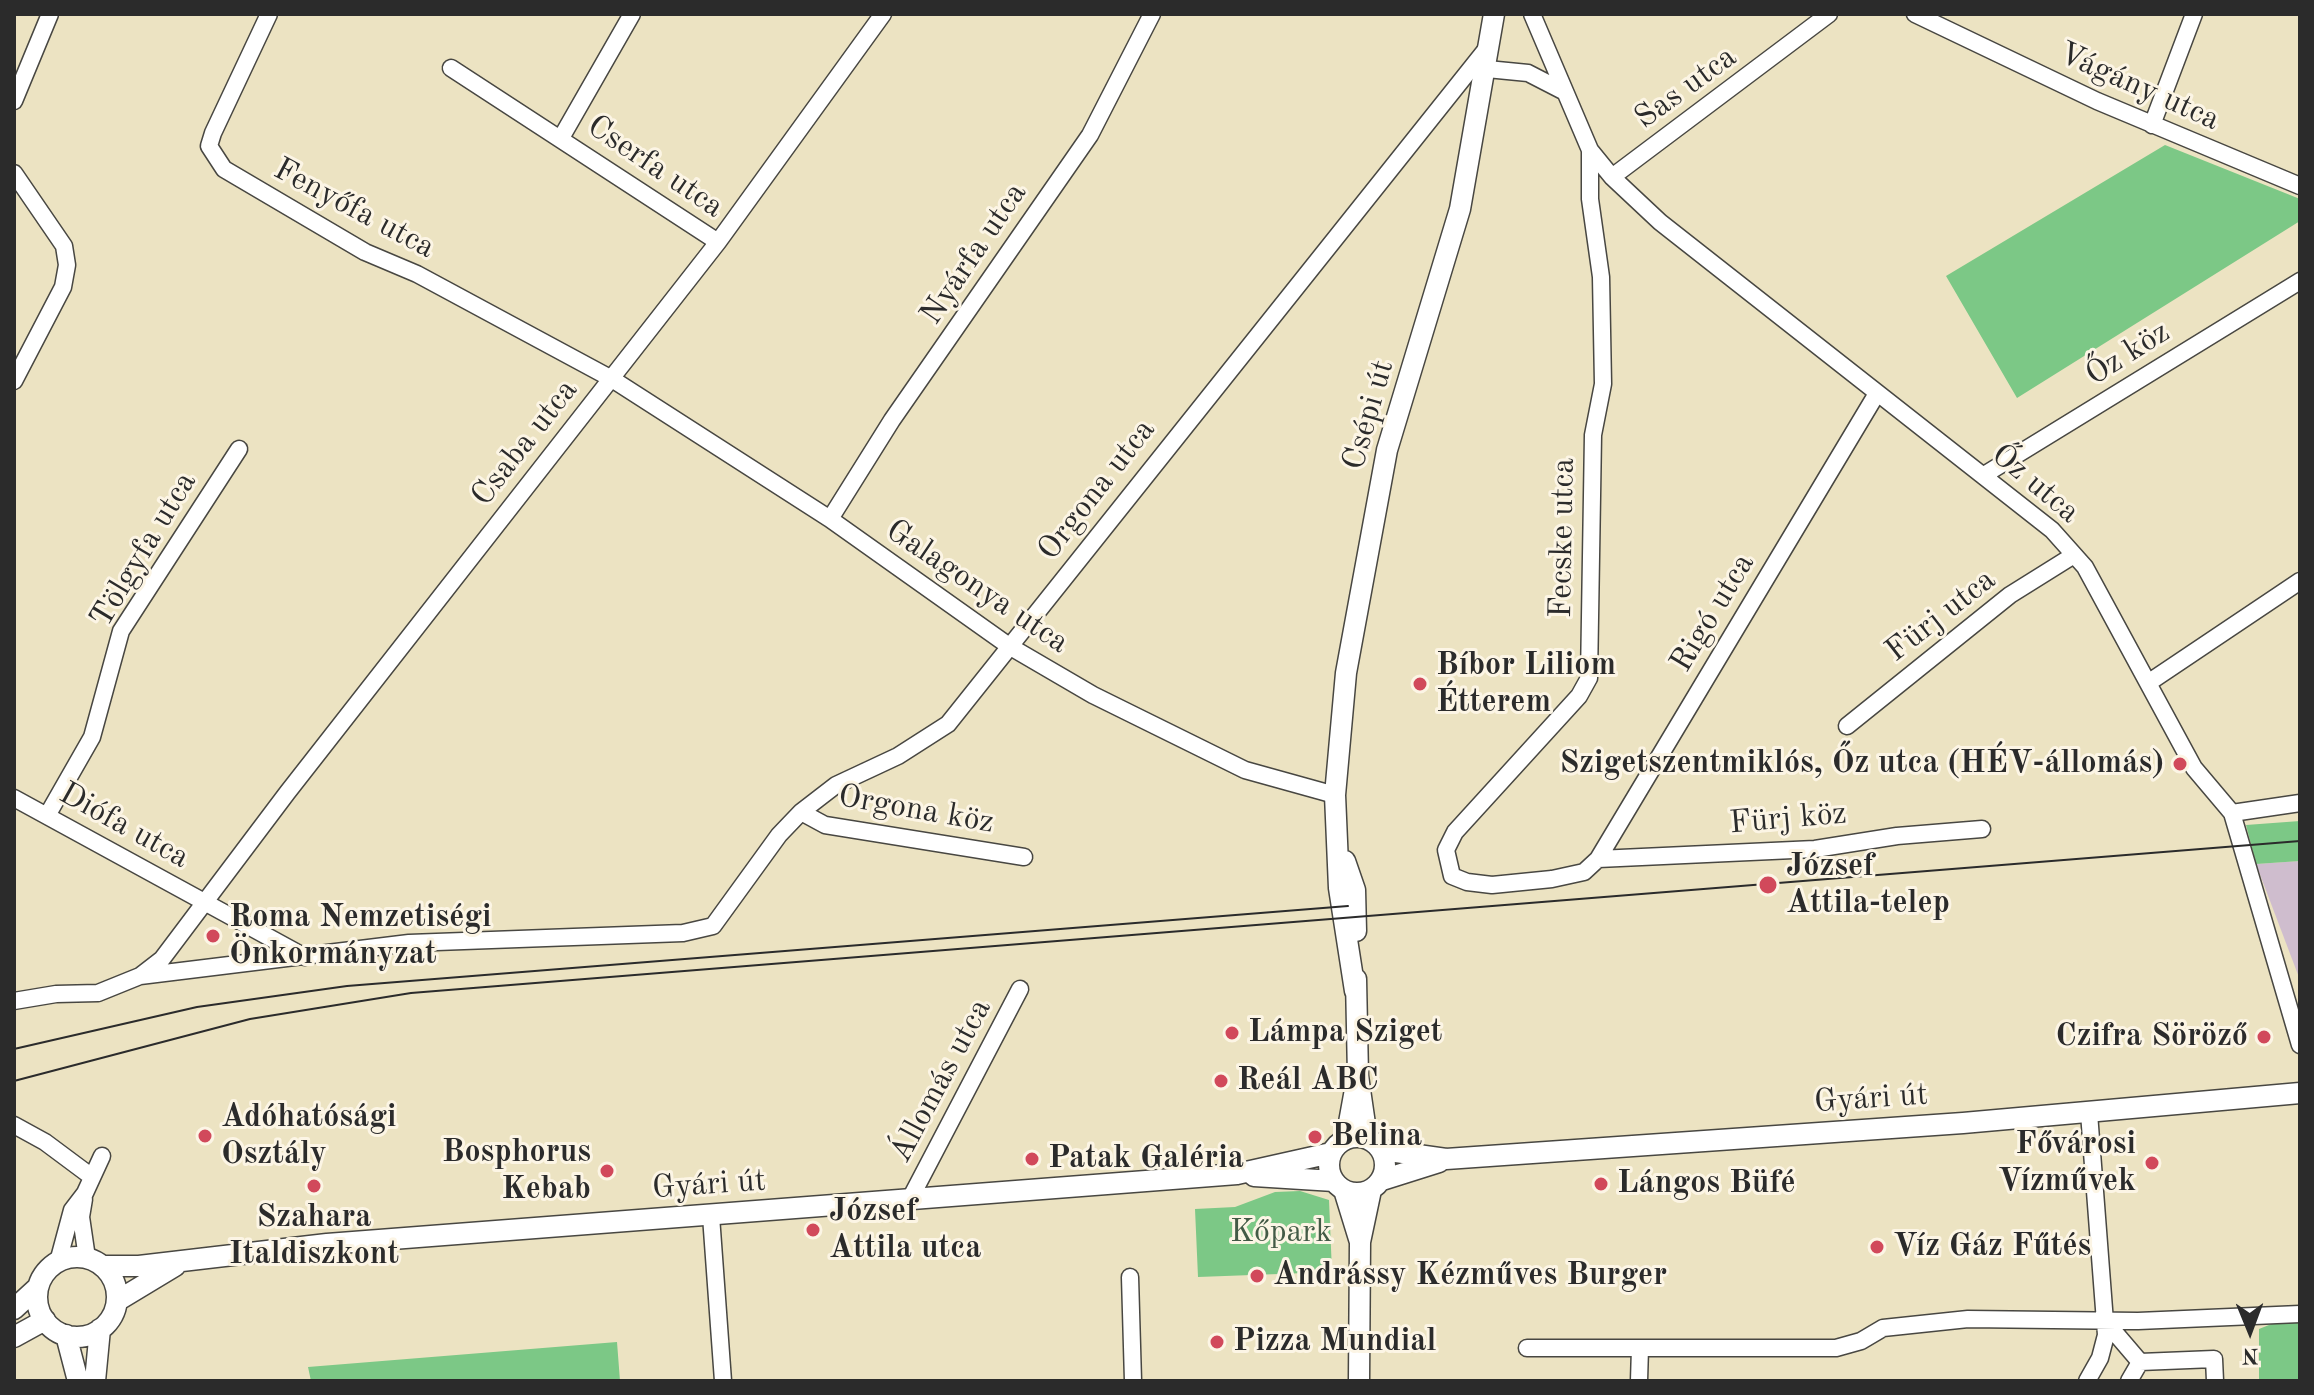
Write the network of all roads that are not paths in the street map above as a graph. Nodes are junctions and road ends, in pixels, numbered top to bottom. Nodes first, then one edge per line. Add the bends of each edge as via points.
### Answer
1 (269, 14) edge
2 (632, 14) edge
3 (883, 14) edge
4 (1152, 14) edge
5 (1494, 14) edge
6 (1532, 14) edge
7 (1829, 14) edge
8 (1915, 14) edge
9 (2194, 14) edge
10 (47, 15) edge
11 (1489, 46) junction
12 (451, 68) dead end
13 (1487, 69) junction
14 (1563, 91) junction
15 (14, 101) edge
16 (2152, 125) junction
17 (561, 138) junction
18 (1590, 150) junction
19 (14, 173) edge
20 (1612, 177) junction
21 (2300, 186) edge
22 (718, 242) junction
23 (2300, 281) edge
24 (612, 379) junction
25 (14, 381) edge
26 (1876, 395) junction
27 (239, 449) dead end
28 (1984, 475) junction
29 (830, 519) junction
30 (2074, 555) junction
31 (2300, 581) edge
32 (1009, 646) junction
33 (2148, 683) junction
34 (1847, 726) dead end
35 (1335, 795) junction
36 (14, 798) edge
37 (2300, 803) edge
38 (801, 812) junction
39 (2232, 813) junction
40 (48, 814) junction
41 (1982, 829) dead end
42 (1024, 857) dead end
43 (1598, 859) junction
44 (206, 904) junction
45 (305, 957) junction
46 (140, 976) junction
47 (1020, 989) dead end
48 (14, 1001) edge
49 (2300, 1045) edge
50 (1358, 1076) junction
51 (2300, 1093) edge
52 (2089, 1113) junction
53 (14, 1125) edge
54 (1374, 1144) junction
55 (1338, 1146) junction
56 (102, 1156) dead end
57 (1446, 1159) junction
58 (1237, 1174) junction
59 (92, 1177) junction
60 (1376, 1185) junction
61 (1339, 1186) junction
62 (85, 1193) junction
63 (910, 1199) junction
64 (711, 1216) junction
65 (1360, 1242) junction
66 (185, 1260) junction
67 (58, 1262) junction
68 (95, 1262) junction
69 (1130, 1277) dead end
70 (38, 1287) junction
71 (117, 1301) junction
72 (14, 1309) edge
73 (2300, 1314) edge
74 (45, 1320) junction
75 (2104, 1320) junction
76 (100, 1329) junction
77 (66, 1335) junction
78 (14, 1337) edge
79 (1527, 1348) dead end
80 (1640, 1348) junction
81 (2140, 1362) junction
82 (78, 1381) edge
83 (95, 1381) edge
84 (723, 1381) edge
85 (1133, 1381) edge
86 (1359, 1381) edge
87 (1639, 1381) edge
88 (2087, 1381) edge
89 (2129, 1381) edge
90 (2215, 1381) edge

1 - 24 street, Fenyőfa utca via 209,146 224,169 365,252 417,274
2 - 17 street, Cserfa utca
3 - 22 street, Csaba utca
4 - 29 street, Nyárfa utca via 1090,135 892,420
5 - 11 street, Csépi út
6 - 14 street, Őz utca
7 - 20 street, Sas utca
8 - 16 street, Vágány utca
9 - 16 street
10 - 15 street
11 - 13 street, Csépi út
11 - 32 street, Orgona utca
12 - 17 street, Cserfa utca
13 - 14 street via 1528,73
13 - 35 street, Csépi út via 1460,209 1384,465 1346,673
14 - 18 street, Őz utca
16 - 21 street, Vágány utca
17 - 22 street, Cserfa utca
18 - 20 street, Őz utca
18 - 43 street, Fecske utca via 1603,384 1593,435 1589,678 1579,696 1455,832 1446,850 1452,876 1492,885 1584,872
19 - 25 street via 64,246 67,265 63,287
20 - 26 street, Őz utca via 1660,222
22 - 24 street, Csaba utca
23 - 28 street, Őz köz
24 - 29 street, Galagonya utca
24 - 44 street, Csaba utca
26 - 28 street, Őz utca
26 - 43 street, Rigó utca
27 - 40 street, Tölgyfa utca via 121,631 92,737
28 - 30 street, Őz utca via 2052,530
29 - 32 street, Galagonya utca
30 - 33 street, Őz utca
30 - 34 street, Fürj utca via 2010,595
31 - 33 street
32 - 35 street, Galagonya utca via 1245,770
32 - 38 street, Orgona utca via 948,724 898,756 836,785
33 - 39 street, Őz utca via 2194,768
35 - 50 street, Csépi út via 1338,838 1355,890
36 - 40 street, Diófa utca
37 - 39 street
38 - 42 street, Orgona köz via 825,825
38 - 45 street, Orgona utca via 713,926 683,933 424,942
39 - 49 street, Őz utca
40 - 44 street, Diófa utca
41 - 43 street, Fürj köz via 1815,849
44 - 45 street, Diófa utca
44 - 46 street, Csaba utca via 162,959
45 - 46 street
46 - 48 street via 98,993
47 - 63 street, Állomás utca
50 - 54 street, Csépi út
50 - 55 street, Csépi út
51 - 52 street, Gyári út
52 - 57 street, Gyári út
52 - 75 street
53 - 59 street
54 - 55 street
54 - 57 street, Gyári út
54 - 60 street via 1386,1165
55 - 58 street, Gyári út
55 - 61 street via 1329,1167
56 - 59 street
57 - 60 street, Gyári út
58 - 61 street, Gyári út
58 - 63 street, Gyári út
59 - 62 street
60 - 61 street via 1362,1193
60 - 65 street
61 - 65 street
62 - 67 street via 72,1210
62 - 68 street via 81,1217
63 - 64 street, Gyári út
64 - 66 street, Gyári út via 327,1244
64 - 84 street
65 - 86 street
66 - 68 street, Gyári út
66 - 71 street, Gyári út
67 - 68 street
67 - 70 street
68 - 71 street via 116,1288
69 - 85 street
70 - 72 street
70 - 74 street
71 - 76 street
73 - 75 street
74 - 77 street
74 - 78 street
75 - 80 street via 1915,1322 1883,1328 1836,1348
75 - 81 street
75 - 88 street via 2100,1358
76 - 77 street via 78,1337
76 - 83 street
77 - 82 street
79 - 80 street
80 - 87 street
81 - 89 street
81 - 90 street via 2214,1359

